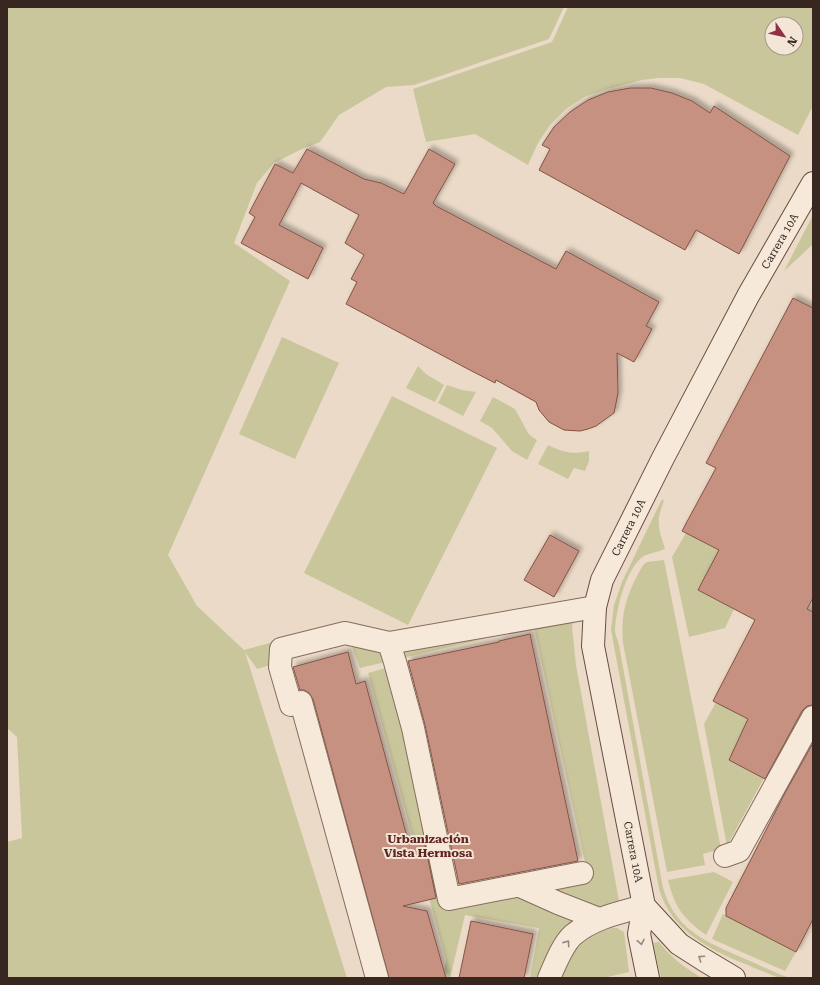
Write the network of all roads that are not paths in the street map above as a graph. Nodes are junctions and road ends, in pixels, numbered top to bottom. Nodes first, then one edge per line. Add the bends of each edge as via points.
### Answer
1 (813, 183) edge
2 (595, 607) junction
3 (389, 643) junction
4 (813, 717) edge
5 (725, 856) dead end
6 (582, 873) dead end
7 (520, 886) junction
8 (644, 906) junction
9 (599, 919) junction
10 (377, 978) edge
11 (549, 978) edge
12 (648, 978) edge
13 (734, 978) edge

1 - 2 street, Carrera 10A via 748,296 663,458 602,580
2 - 3 street
2 - 8 street, Carrera 10A via 593,646
3 - 7 street via 413,728 449,900
3 - 10 street via 345,633 281,649 280,667 291,705 301,702
4 - 5 street via 739,850
6 - 7 street
7 - 9 street
8 - 9 street
8 -> 12 street via 639,934
13 -> 8 street via 679,944
11 -> 9 street via 572,936

